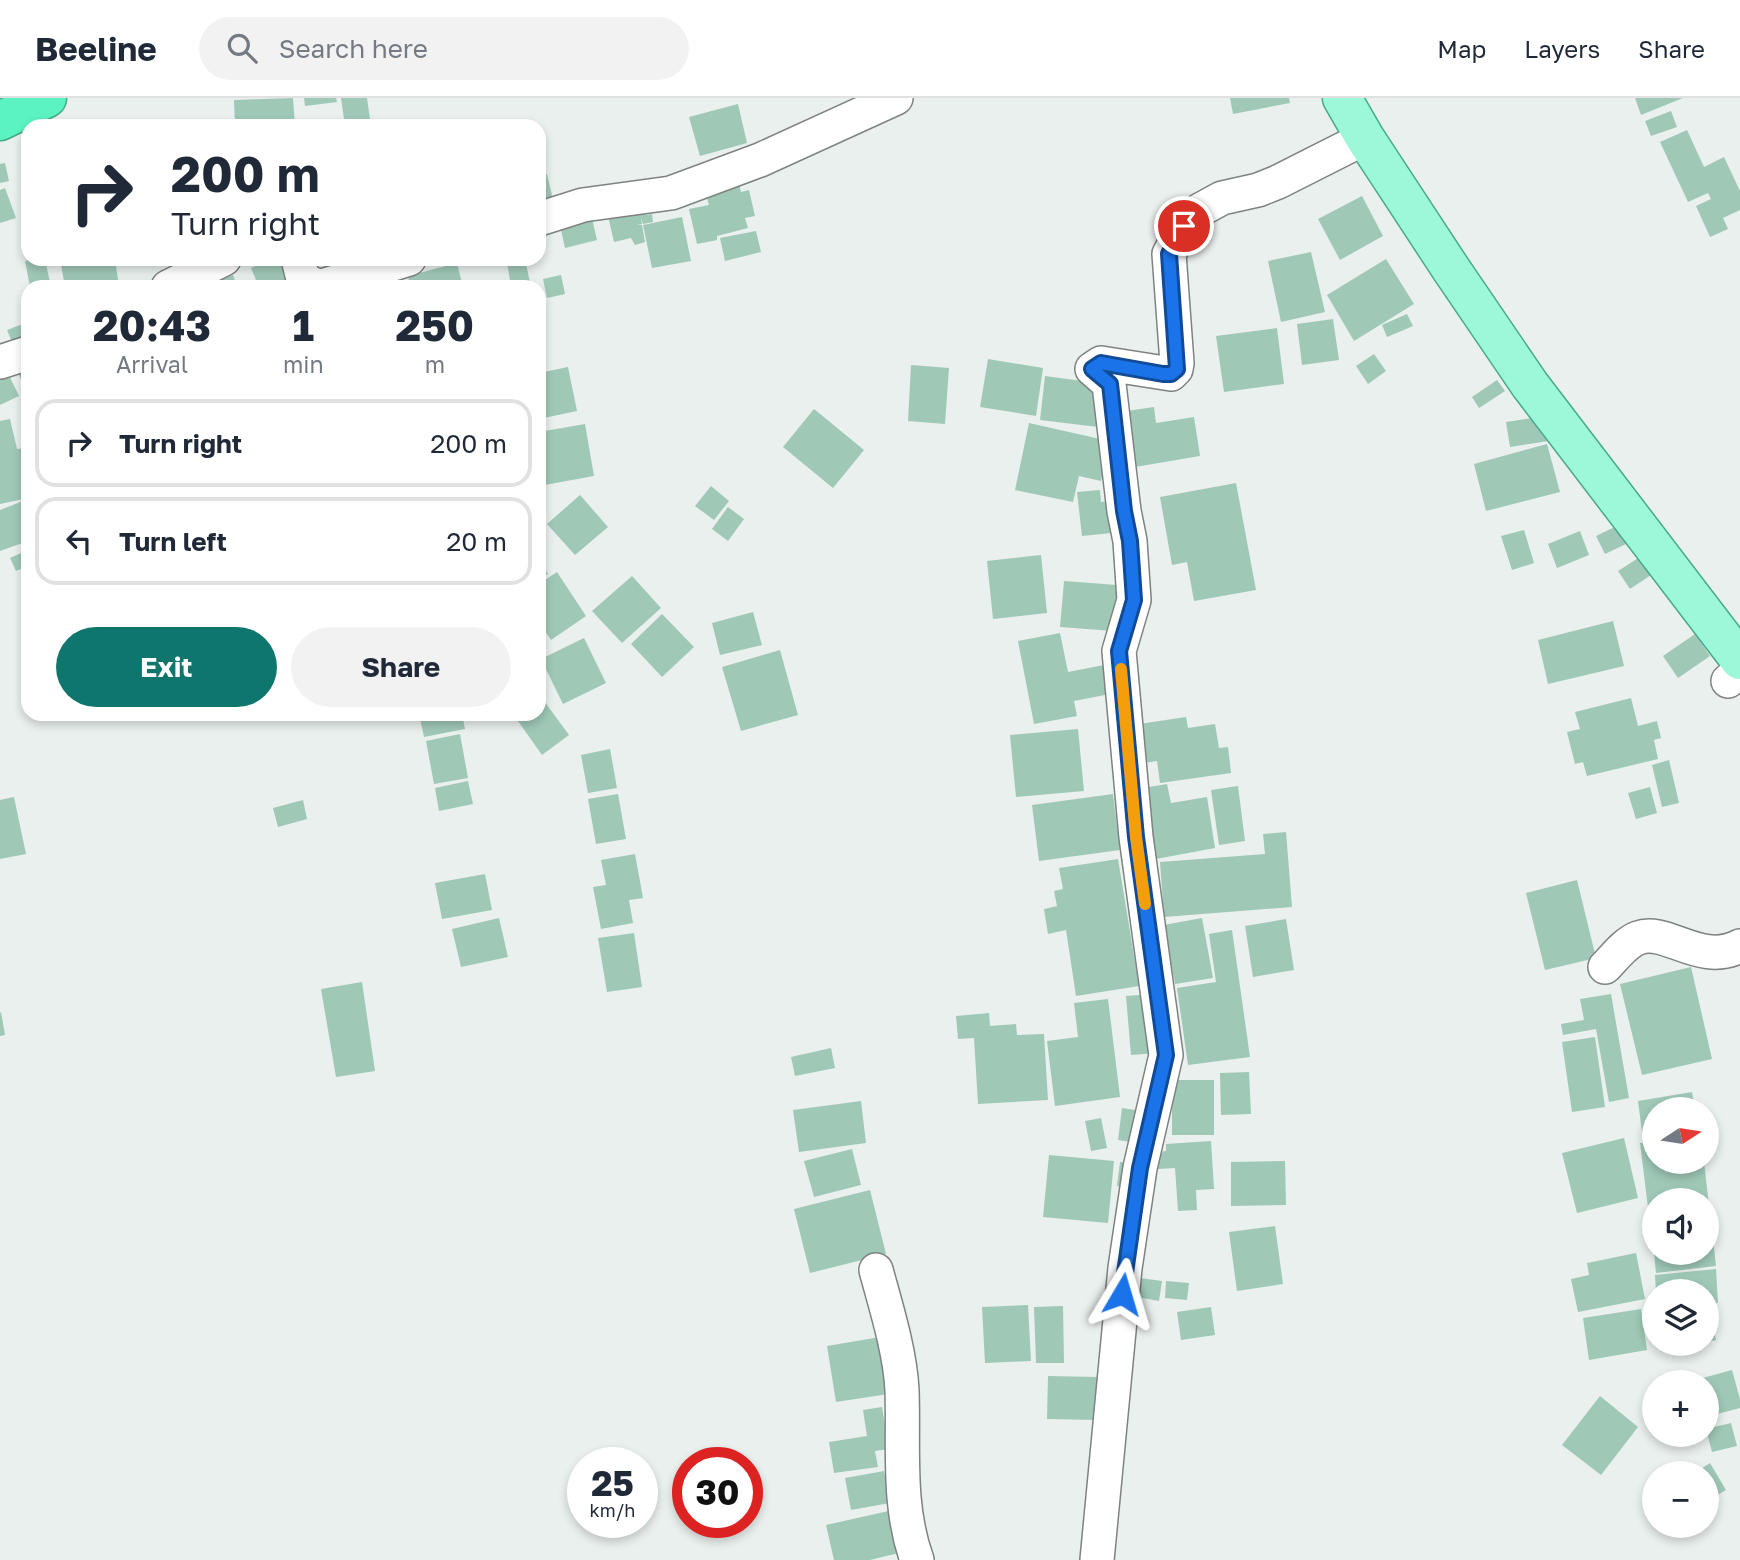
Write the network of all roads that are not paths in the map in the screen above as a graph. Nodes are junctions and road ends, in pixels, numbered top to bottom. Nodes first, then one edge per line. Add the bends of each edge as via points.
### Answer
1 (47, 98) edge
2 (896, 98) edge
3 (1342, 98) edge
4 (0, 121) edge
5 (1365, 138) junction
6 (546, 217) edge
7 (210, 266) edge
8 (386, 266) edge
9 (182, 280) edge
10 (341, 280) edge
11 (21, 355) edge
12 (0, 362) edge
13 (1736, 671) edge
14 (1740, 946) edge
15 (1605, 967) dead end
16 (876, 1270) dead end
17 (917, 1560) edge
18 (1097, 1560) edge

1 - 4 highway
2 - 6 street via 760,160 671,193 583,205
3 - 5 main road
5 - 13 main road via 1530,385
5 - 18 street via 1268,186 1222,198 1184,226 1169,254 1177,369 1171,374 1101,363 1092,369 1110,384 1130,541 1134,600 1119,651 1136,837 1166,1055 1140,1168 1125,1268
7 - 9 street
8 - 10 street
11 - 12 street
14 - 15 street via 1707,953 1656,937 1640,937
16 - 17 street via 902,1388 902,1474 909,1537

